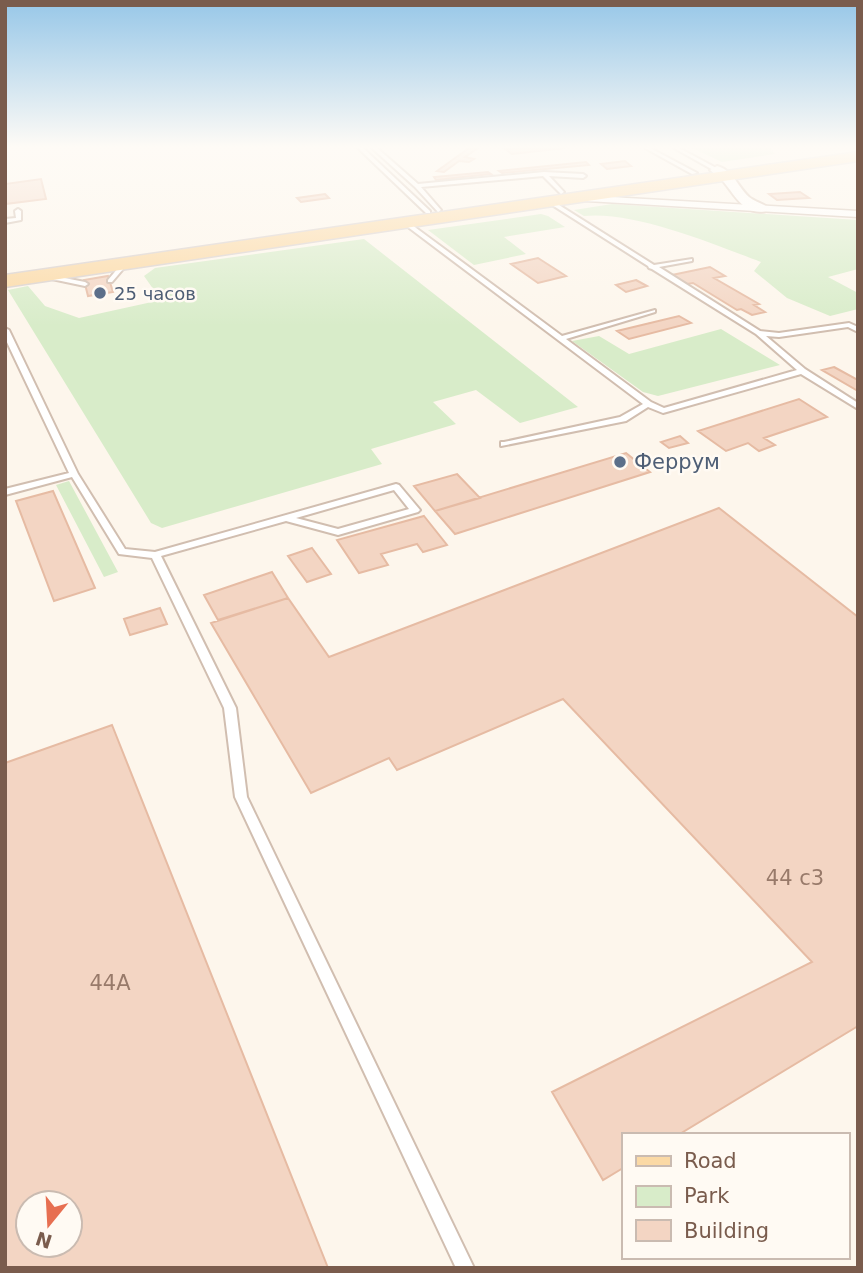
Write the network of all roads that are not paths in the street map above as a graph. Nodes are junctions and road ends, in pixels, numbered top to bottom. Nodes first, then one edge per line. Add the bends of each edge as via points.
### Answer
1 (429, 207) edge
2 (431, 207) edge
3 (466, 207) edge
4 (500, 207) edge
5 (575, 207) edge
6 (749, 207) edge
7 (761, 208) joint
8 (18, 211) dead end
9 (433, 211) junction
10 (858, 214) edge
11 (5, 221) edge
12 (406, 223) junction
13 (269, 238) junction
14 (198, 248) junction
15 (690, 260) dead end
16 (126, 262) junction
17 (652, 267) junction
18 (5, 272) edge
19 (43, 275) junction
20 (5, 281) edge
21 (110, 281) dead end
22 (85, 284) dead end
23 (653, 311) dead end
24 (5, 330) edge
25 (858, 330) edge
26 (758, 333) junction
27 (559, 339) junction
28 (803, 371) junction
29 (648, 404) junction
30 (858, 407) edge
31 (504, 444) dead end
32 (74, 474) junction
33 (5, 492) edge
34 (286, 519) junction
35 (155, 555) junction
36 (465, 1268) edge

1 - 9 lane
2 - 9 lane
3 - 9 main road
4 - 12 main road
5 - 17 lane
6 - 7 street
7 - 10 street
8 - 11 lane via 19,219
9 - 13 main road
12 - 13 main road
12 - 27 lane
13 - 14 main road
14 - 16 main road
14 - 18 main road
15 - 17 lane
16 - 19 main road
16 - 21 lane
17 - 26 lane
19 - 20 main road
19 - 22 lane
23 - 27 lane
24 - 32 lane
25 - 26 lane via 849,325 779,335
26 - 28 lane
27 - 29 lane
28 - 29 lane via 663,411
28 - 30 lane
29 - 31 lane via 623,419
32 - 33 lane
32 - 35 lane via 122,552
34 - 34 lane via 396,487 415,510 338,532
34 - 35 lane
35 - 36 lane via 230,708 241,797

